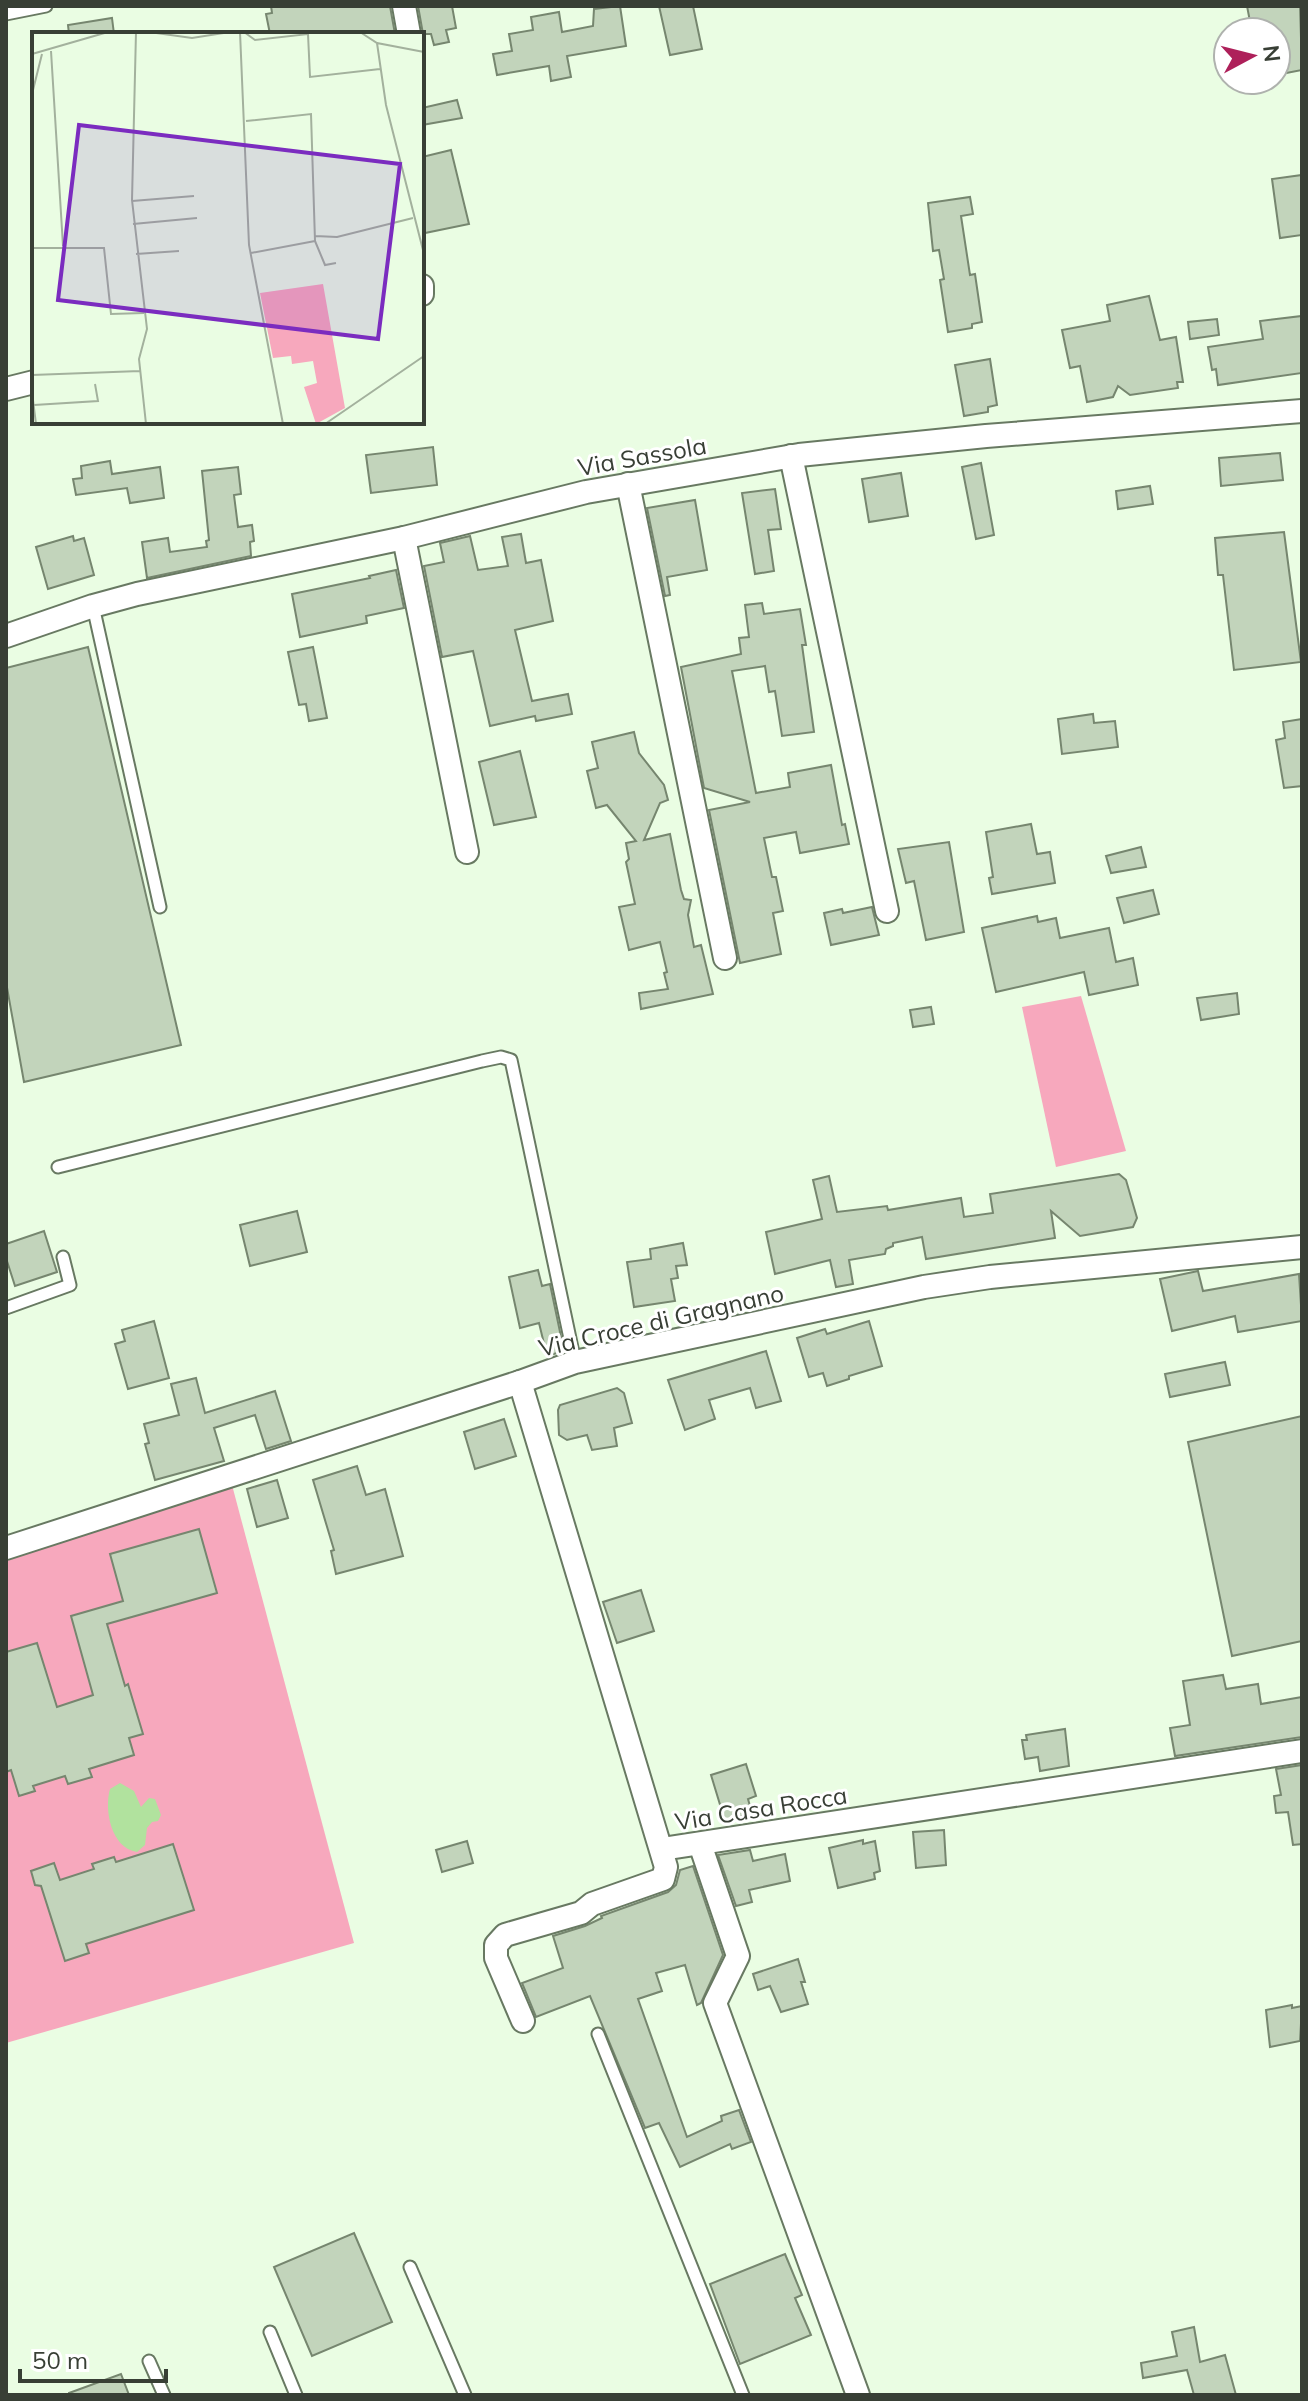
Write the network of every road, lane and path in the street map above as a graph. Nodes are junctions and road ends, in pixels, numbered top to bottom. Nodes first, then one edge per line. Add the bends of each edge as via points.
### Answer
1 (46, 6) edge
2 (404, 6) edge
3 (6, 14) edge
4 (409, 32) edge
5 (32, 382) edge
6 (6, 389) edge
7 (1302, 411) edge
8 (791, 456) junction
9 (628, 484) junction
10 (404, 538) junction
11 (93, 606) junction
12 (6, 636) edge
13 (467, 852) dead end
14 (160, 907) dead end
15 (887, 911) dead end
16 (725, 958) dead end
17 (58, 1167) dead end
18 (1302, 1247) edge
19 (63, 1257) dead end
20 (6, 1308) edge
21 (575, 1362) junction
22 (520, 1382) junction
23 (6, 1548) edge
24 (1302, 1751) edge
25 (700, 1844) junction
26 (662, 1849) junction
27 (523, 2021) dead end
28 (598, 2034) dead end
29 (410, 2267) dead end
30 (270, 2332) dead end
31 (149, 2361) dead end
32 (164, 2395) edge
33 (296, 2395) edge
34 (465, 2395) edge
35 (743, 2395) edge
36 (858, 2395) edge

1 - 3 lane
2 - 4 street
5 - 6 street
7 - 8 street, Via Sassola
8 - 9 street, Via Sassola
8 - 15 street
9 - 10 street, Via Sassola
9 - 16 street
10 - 11 street, Via Sassola
10 - 13 street
11 - 12 street, Via Sassola
11 - 14 lane
17 - 21 lane via 482,1061 511,1060
18 - 21 street, Via Croce di Gragnano via 924,1287
19 - 20 lane via 70,1285
21 - 22 street, Via Croce di Gragnano
22 - 23 street, Via Croce di Gragnano
22 - 26 street, Via Casa Rocca
24 - 25 street, Via Casa Rocca
25 - 26 street, Via Casa Rocca
25 - 36 street via 738,1956 715,2003
26 - 27 street via 663,1879 592,1904 581,1913 505,1935 496,1945 496,1958
28 - 35 lane
29 - 34 lane
30 - 33 lane
31 - 32 lane

